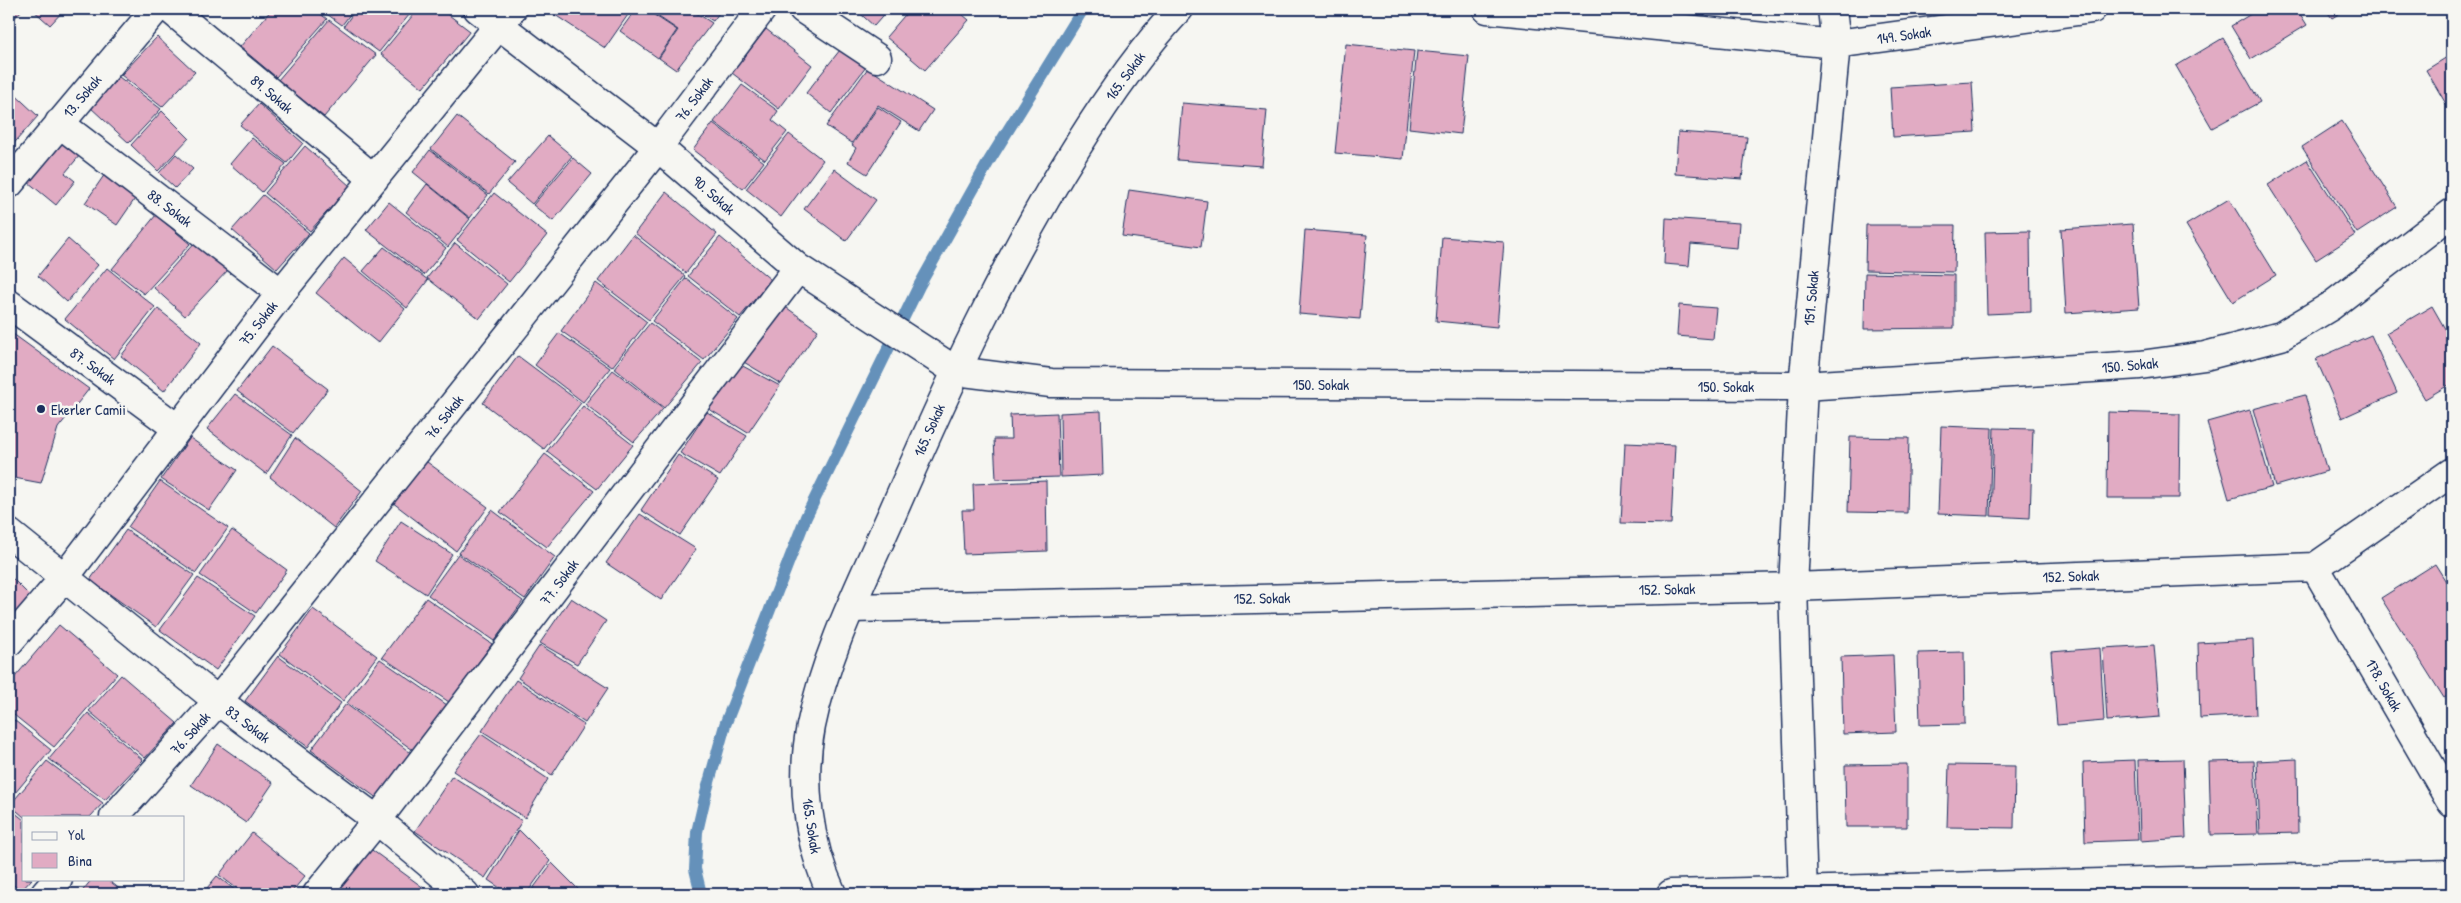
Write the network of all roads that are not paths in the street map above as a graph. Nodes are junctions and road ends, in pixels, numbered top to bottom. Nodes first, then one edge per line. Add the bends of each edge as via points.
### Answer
1 (156, 9) edge
2 (170, 9) edge
3 (762, 9) edge
4 (803, 9) edge
5 (1179, 9) edge
6 (1487, 9) edge
7 (1832, 9) edge
8 (2092, 9) edge
9 (496, 14) edge
10 (1836, 44) junction
11 (877, 58) dead end
12 (59, 123) junction
13 (658, 147) junction
14 (374, 179) junction
15 (9, 184) edge
16 (2452, 213) edge
17 (798, 268) junction
18 (281, 293) junction
19 (9, 304) edge
20 (956, 371) junction
21 (1803, 386) junction
22 (177, 428) junction
23 (2452, 472) edge
24 (9, 533) edge
25 (2315, 567) junction
26 (64, 578) junction
27 (1793, 587) junction
28 (851, 608) junction
29 (9, 642) edge
30 (218, 701) junction
31 (2452, 803) edge
32 (115, 816) edge
33 (377, 820) junction
34 (2452, 874) edge
35 (57, 880) edge
36 (1803, 893) edge
37 (45, 894) edge
38 (317, 894) edge
39 (465, 894) edge
40 (832, 894) edge
41 (1671, 894) edge

1 - 12 street, 13. Sokak
2 - 14 street, 89. Sokak
3 - 13 street, 76. Sokak
4 - 11 street
5 - 20 street, 165. Sokak via 1154,36 1097,115 1046,197
6 - 10 street, 149. Sokak
7 - 10 street, 151. Sokak
8 - 10 street, 149. Sokak
9 - 13 street, 90. Sokak
9 - 14 street, 75. Sokak
10 - 21 street, 151. Sokak
12 - 15 street, 13. Sokak
12 - 18 street, 88. Sokak
13 - 17 street, 90. Sokak
13 - 30 street, 76. Sokak
14 - 18 street, 75. Sokak
16 - 21 street, 150. Sokak via 2331,306 2281,336 2252,344 2205,356 2140,365
17 - 20 street, 90. Sokak
17 - 33 street, 77. Sokak
18 - 22 street, 75. Sokak
19 - 22 street, 87. Sokak
20 - 21 street, 150. Sokak via 1051,383
20 - 28 street, 165. Sokak
21 - 27 street, 151. Sokak
22 - 26 street, 75. Sokak
23 - 25 street
24 - 26 street, 83. Sokak
25 - 27 street, 152. Sokak
25 - 31 street, 178. Sokak
26 - 29 street, 75. Sokak
26 - 30 street, 83. Sokak
27 - 28 street, 152. Sokak
27 - 36 street, 151. Sokak
28 - 40 street, 165. Sokak via 823,679 810,728 806,778 810,825 819,866
30 - 32 street, 76. Sokak
30 - 33 street, 83. Sokak
33 - 38 street, 77. Sokak
33 - 39 street, 83. Sokak
34 - 36 street
35 - 37 street
36 - 41 street

